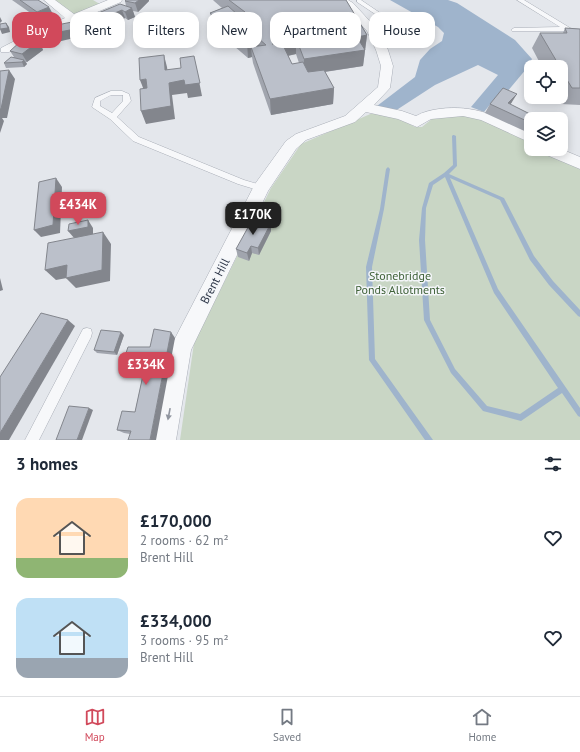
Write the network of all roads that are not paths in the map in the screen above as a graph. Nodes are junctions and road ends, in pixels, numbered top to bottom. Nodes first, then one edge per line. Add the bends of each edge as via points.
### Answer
1 (49, 0) edge
2 (117, 0) edge
3 (520, 0) edge
4 (352, 1) edge
5 (98, 3) edge
6 (82, 12) edge
7 (372, 12) edge
8 (70, 16) edge
9 (70, 19) edge
10 (566, 29) junction
11 (514, 30) dead end
12 (580, 37) edge
13 (2, 51) edge
14 (365, 107) junction
15 (113, 117) dead end
16 (524, 134) edge
17 (564, 156) edge
18 (580, 163) edge
19 (261, 188) junction
20 (87, 333) dead end
21 (31, 440) edge
22 (164, 440) edge

1 - 8 street
2 - 5 street
3 - 10 lane
4 - 7 lane
4 - 14 street, Brent Hill via 372,30 387,66 384,88
5 - 6 street
9 - 13 street
10 - 11 lane
10 - 12 lane
14 - 16 street via 402,115 417,122 423,117 443,112 471,111
14 - 19 street, Brent Hill via 350,119 301,137 291,145
15 - 19 lane via 136,139 240,182
17 - 18 street
19 -> 22 street, Brent Hill via 181,348
20 - 21 lane

